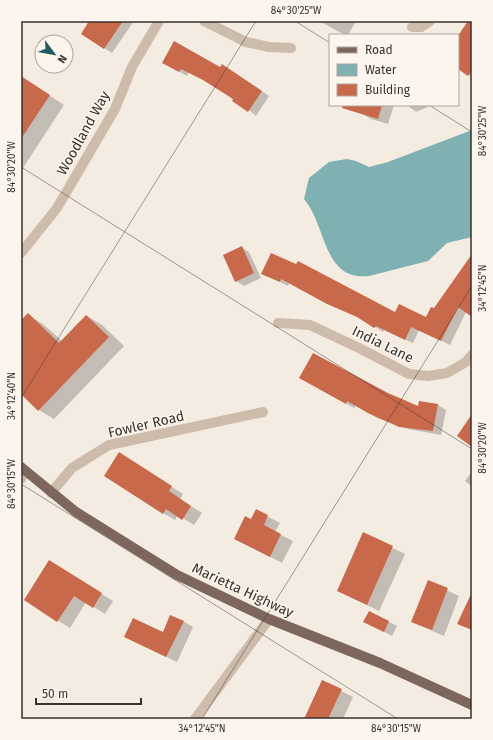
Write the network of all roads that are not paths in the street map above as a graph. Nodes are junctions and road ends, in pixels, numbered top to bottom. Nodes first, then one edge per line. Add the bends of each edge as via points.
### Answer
1 (159, 21) edge
2 (204, 21) edge
3 (430, 21) edge
4 (412, 27) dead end
5 (291, 48) dead end
6 (21, 253) edge
7 (278, 323) dead end
8 (472, 355) edge
9 (263, 412) dead end
10 (22, 473) edge
11 (51, 493) junction
12 (269, 619) junction
13 (472, 705) edge
14 (195, 719) edge

1 - 6 street, Woodland Way via 132,67 115,109 57,208
2 - 5 street via 246,42
3 - 4 street via 421,27
7 - 8 street, India Lane via 310,325 409,374 428,376 446,373 466,362
9 - 11 street, Fowler Road via 109,445 72,468
10 - 11 main road, Marietta Highway
11 - 12 main road, Marietta Highway via 108,534 177,575
12 - 13 main road, Marietta Highway via 380,663
12 - 14 street

